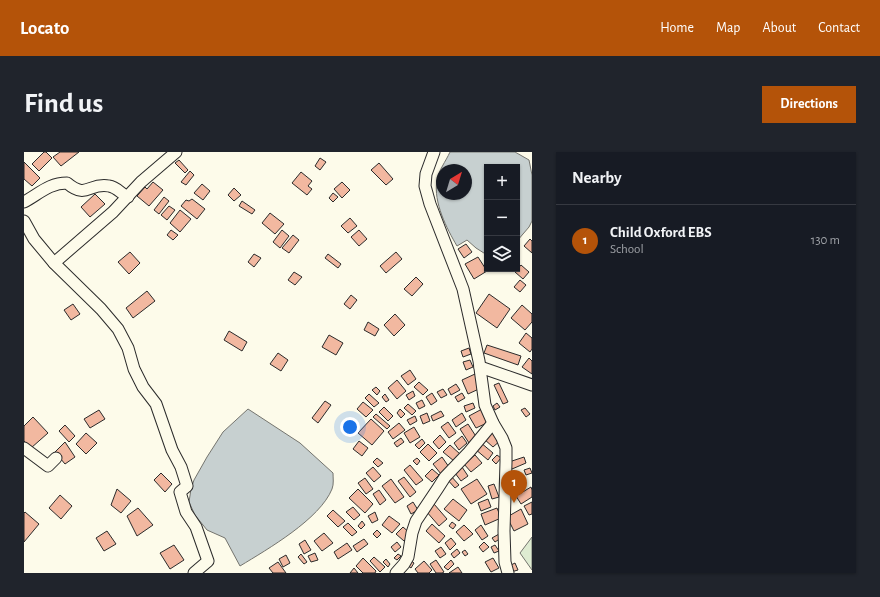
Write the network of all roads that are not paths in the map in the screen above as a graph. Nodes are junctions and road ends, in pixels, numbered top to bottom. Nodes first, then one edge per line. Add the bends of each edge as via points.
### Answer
1 (176, 152) edge
2 (434, 152) edge
3 (128, 197) junction
4 (24, 202) edge
5 (24, 221) edge
6 (54, 263) junction
7 (480, 367) junction
8 (532, 385) edge
9 (493, 423) junction
10 (24, 448) edge
11 (56, 458) dead end
12 (194, 573) edge
13 (396, 573) edge
14 (508, 573) edge

1 - 3 street via 141,182
2 - 7 street via 426,174 425,186 463,290
3 - 4 street via 118,189 108,186 82,191 75,190 67,183 58,183
3 - 6 street
5 - 6 street via 34,239
6 - 12 street via 118,329 140,381 156,404 187,486 180,492 186,512 196,527 208,561
7 - 8 street
7 - 9 street via 485,405
9 - 13 street via 445,477 416,521 408,556
9 - 14 street via 506,448 504,531
10 - 11 street via 48,466

